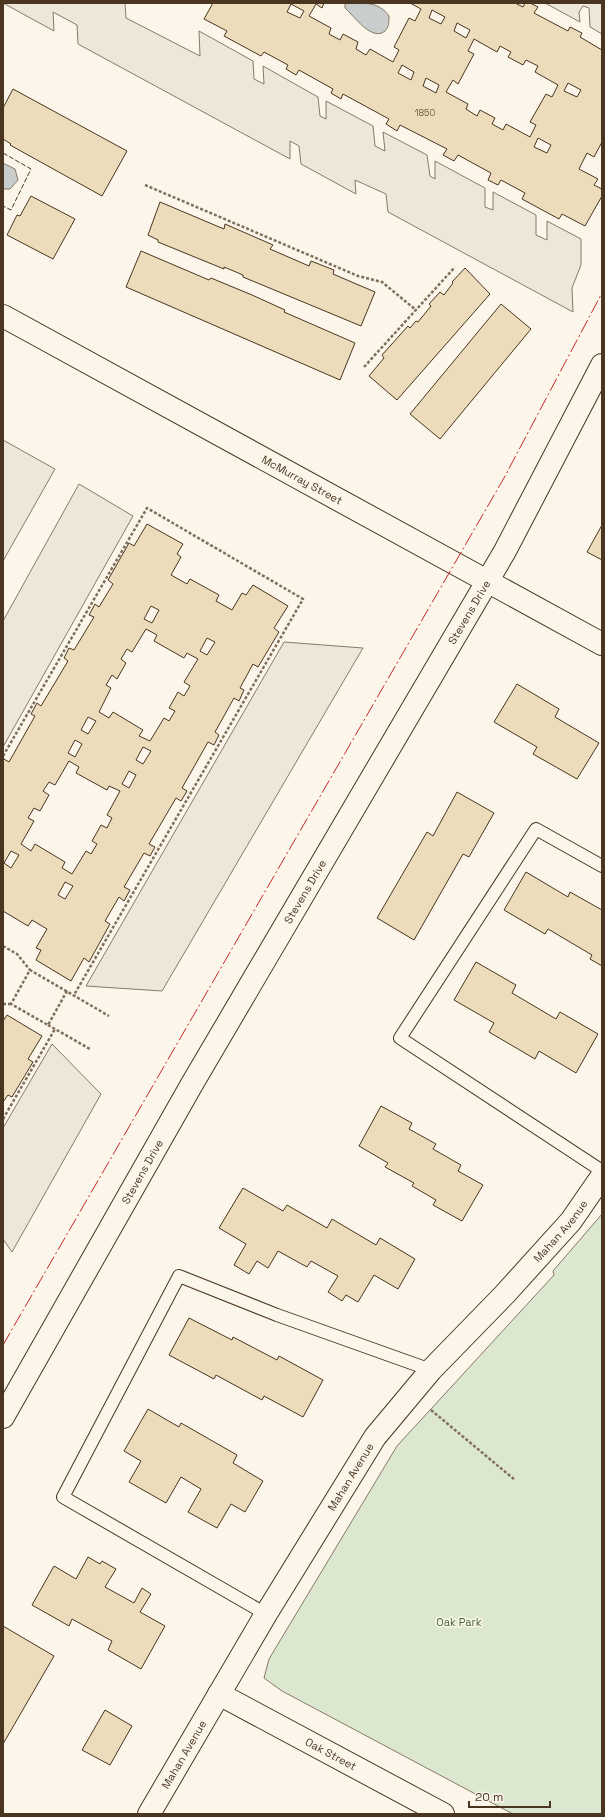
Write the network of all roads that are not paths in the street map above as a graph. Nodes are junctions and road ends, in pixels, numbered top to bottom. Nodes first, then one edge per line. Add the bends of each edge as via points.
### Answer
1 (3, 316) edge
2 (602, 365) edge
3 (488, 580) junction
4 (602, 644) edge
5 (602, 866) edge
6 (602, 1171) edge
7 (602, 1176) edge
8 (431, 1370) junction
9 (3, 1417) edge
10 (266, 1614) junction
11 (219, 1694) junction
12 (149, 1814) edge
13 (443, 1814) edge

1 - 3 street, McMurray Street
2 - 3 street, Stevens Drive
3 - 4 street, McMurray Street
3 - 9 street, Stevens Drive via 192,1084
5 - 6 lane via 536,829 400,1038
7 - 8 street, Mahan Avenue via 571,1221
8 - 10 street, Mahan Avenue via 375,1438
8 - 10 lane via 277,1315 179,1276 63,1496
10 - 11 street, Mahan Avenue
11 - 12 street, Mahan Avenue
11 - 13 street, Oak Street

